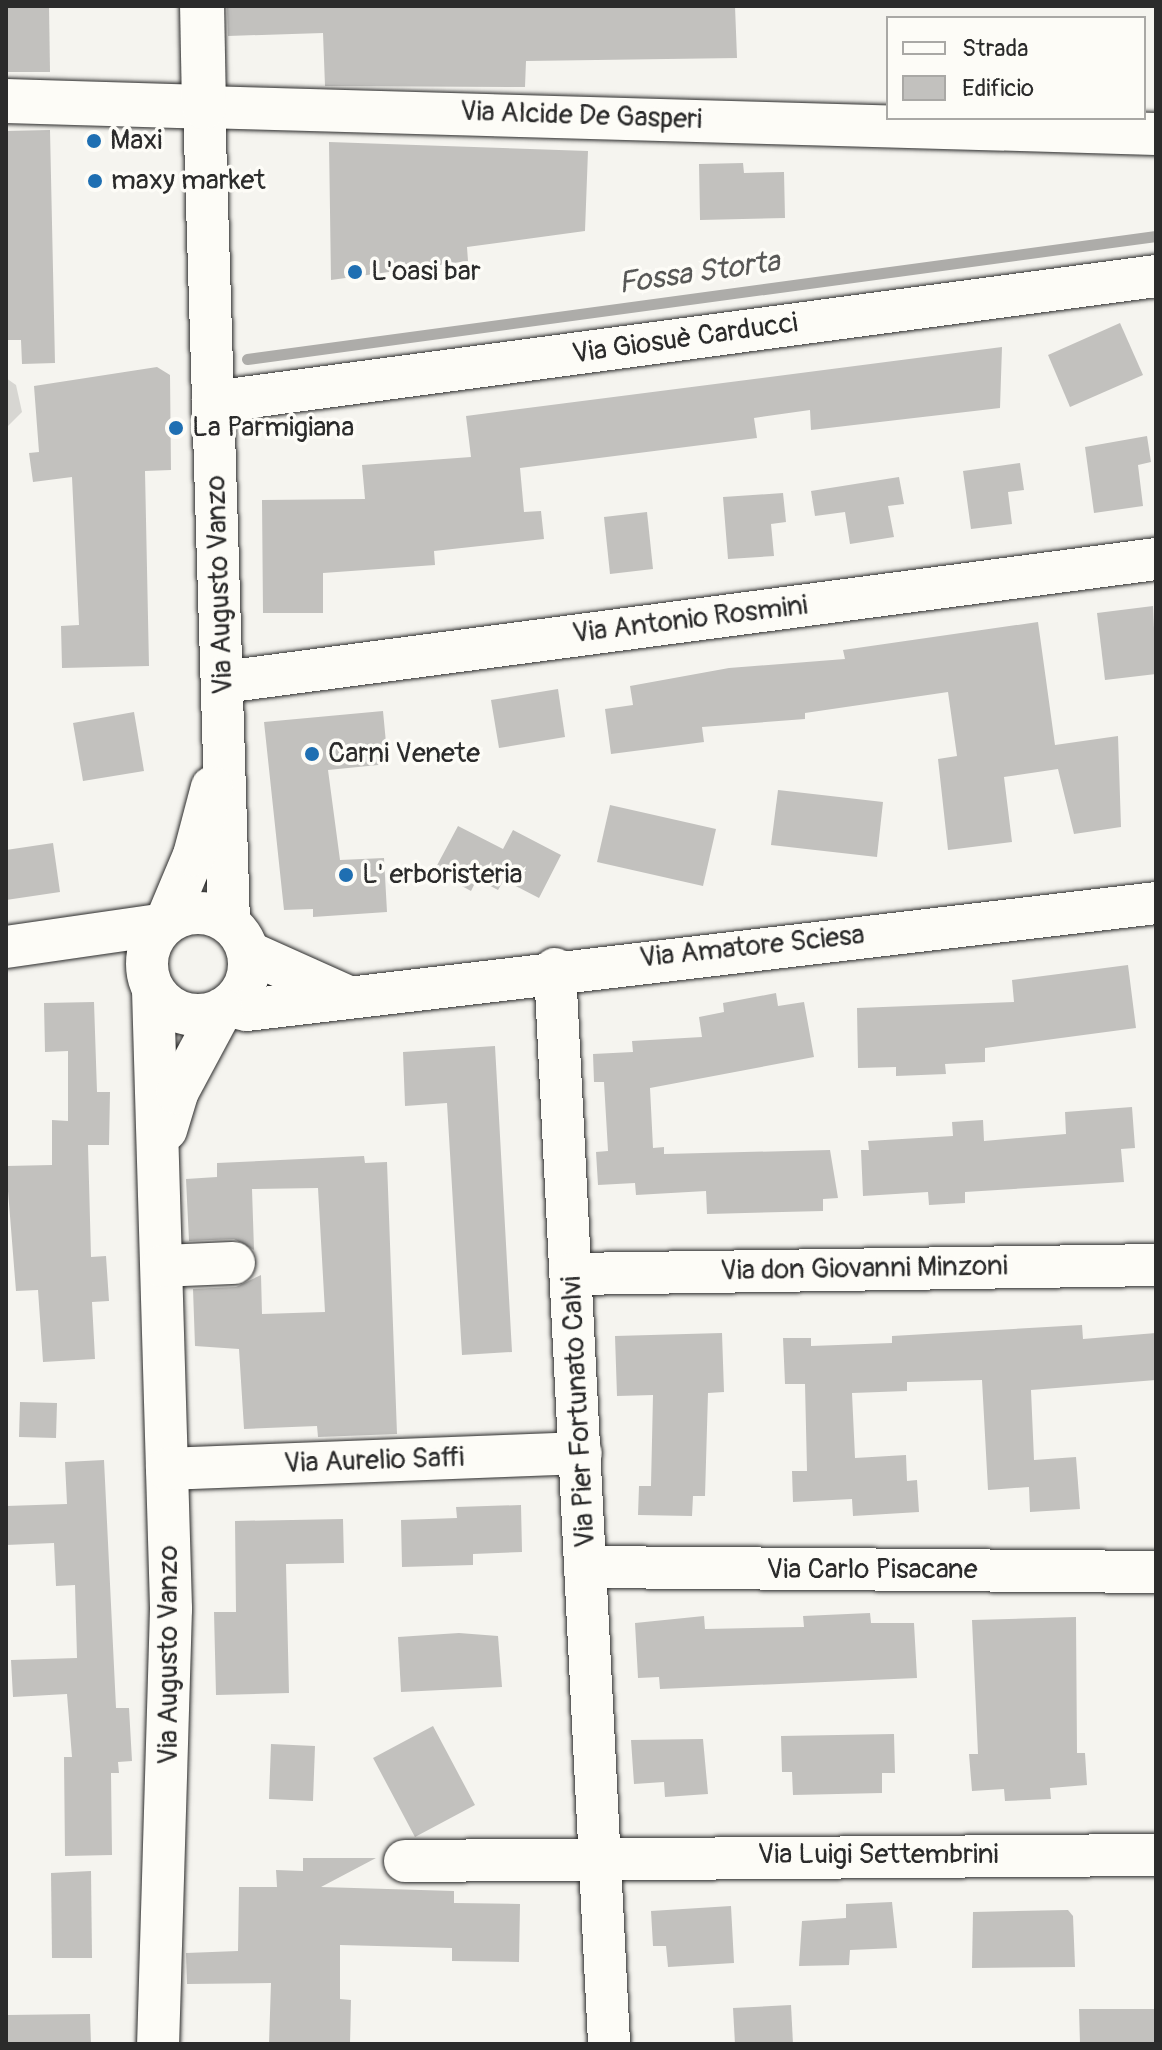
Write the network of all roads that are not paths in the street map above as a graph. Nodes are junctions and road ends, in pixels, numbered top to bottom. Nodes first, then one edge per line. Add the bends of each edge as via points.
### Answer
1 (202, 6) edge
2 (6, 101) edge
3 (204, 107) junction
4 (1156, 134) edge
5 (1156, 276) edge
6 (213, 402) junction
7 (1156, 559) edge
8 (224, 682) junction
9 (225, 728) junction
10 (198, 841) junction
11 (1156, 903) edge
12 (165, 924) junction
13 (238, 937) junction
14 (76, 938) junction
15 (6, 947) edge
16 (555, 969) junction
17 (150, 979) junction
18 (349, 997) junction
19 (296, 1004) junction
20 (225, 1008) junction
21 (177, 1093) junction
22 (160, 1155) junction
23 (234, 1263) dead end
24 (1156, 1265) edge
25 (162, 1266) junction
26 (572, 1274) junction
27 (581, 1453) junction
28 (167, 1469) junction
29 (588, 1567) junction
30 (1156, 1572) edge
31 (1156, 1855) edge
32 (600, 1856) junction
33 (405, 1861) dead end
34 (158, 2044) edge
35 (609, 2044) edge

1 - 3 street
2 - 3 street, Via Alcide De Gasperi
3 - 4 street, Via Alcide De Gasperi
3 - 6 street, Via Augusto Vanzo
5 - 6 street, Via Giosuè Carducci
6 - 8 street, Via Augusto Vanzo
7 - 8 street, Via Antonio Rosmini
8 - 9 street, Via Augusto Vanzo
9 - 10 street, Via Augusto Vanzo
9 - 13 street, Via Augusto Vanzo
10 - 12 street, Via Augusto Vanzo
10 - 14 street via 163,880
11 - 16 street, Via Amatore Sciesa
12 - 13 street via 197,912
12 - 14 street
12 - 17 street, Via Augusto Vanzo via 154,937
13 - 18 street
13 - 20 street, Via Augusto Vanzo via 245,983
14 - 15 street
14 - 17 street via 120,955
16 - 18 street, Via Amatore Sciesa
16 - 26 street, Via Pier Fortunato Calvi
17 - 20 street via 175,1011 205,1015
17 - 22 street, Via Augusto Vanzo
18 - 19 street, Via Amatore Sciesa
19 - 20 street, Via Amatore Sciesa
19 - 21 street via 239,1032
20 - 21 street, Via Augusto Vanzo
21 - 22 street, Via Augusto Vanzo
22 - 25 street, Via Augusto Vanzo
23 - 25 street
24 - 26 street, Via don Giovanni Minzoni
25 - 28 street, Via Augusto Vanzo
26 - 27 street, Via Pier Fortunato Calvi
27 - 28 street, Via Aurelio Saffi
27 - 29 street, Via Pier Fortunato Calvi
28 - 34 street, Via Augusto Vanzo via 170,1773
29 - 30 street, Via Carlo Pisacane
29 - 32 street, Via Pier Fortunato Calvi
31 - 32 street, Via Luigi Settembrini
32 - 33 street
32 - 35 street, Via Pier Fortunato Calvi

